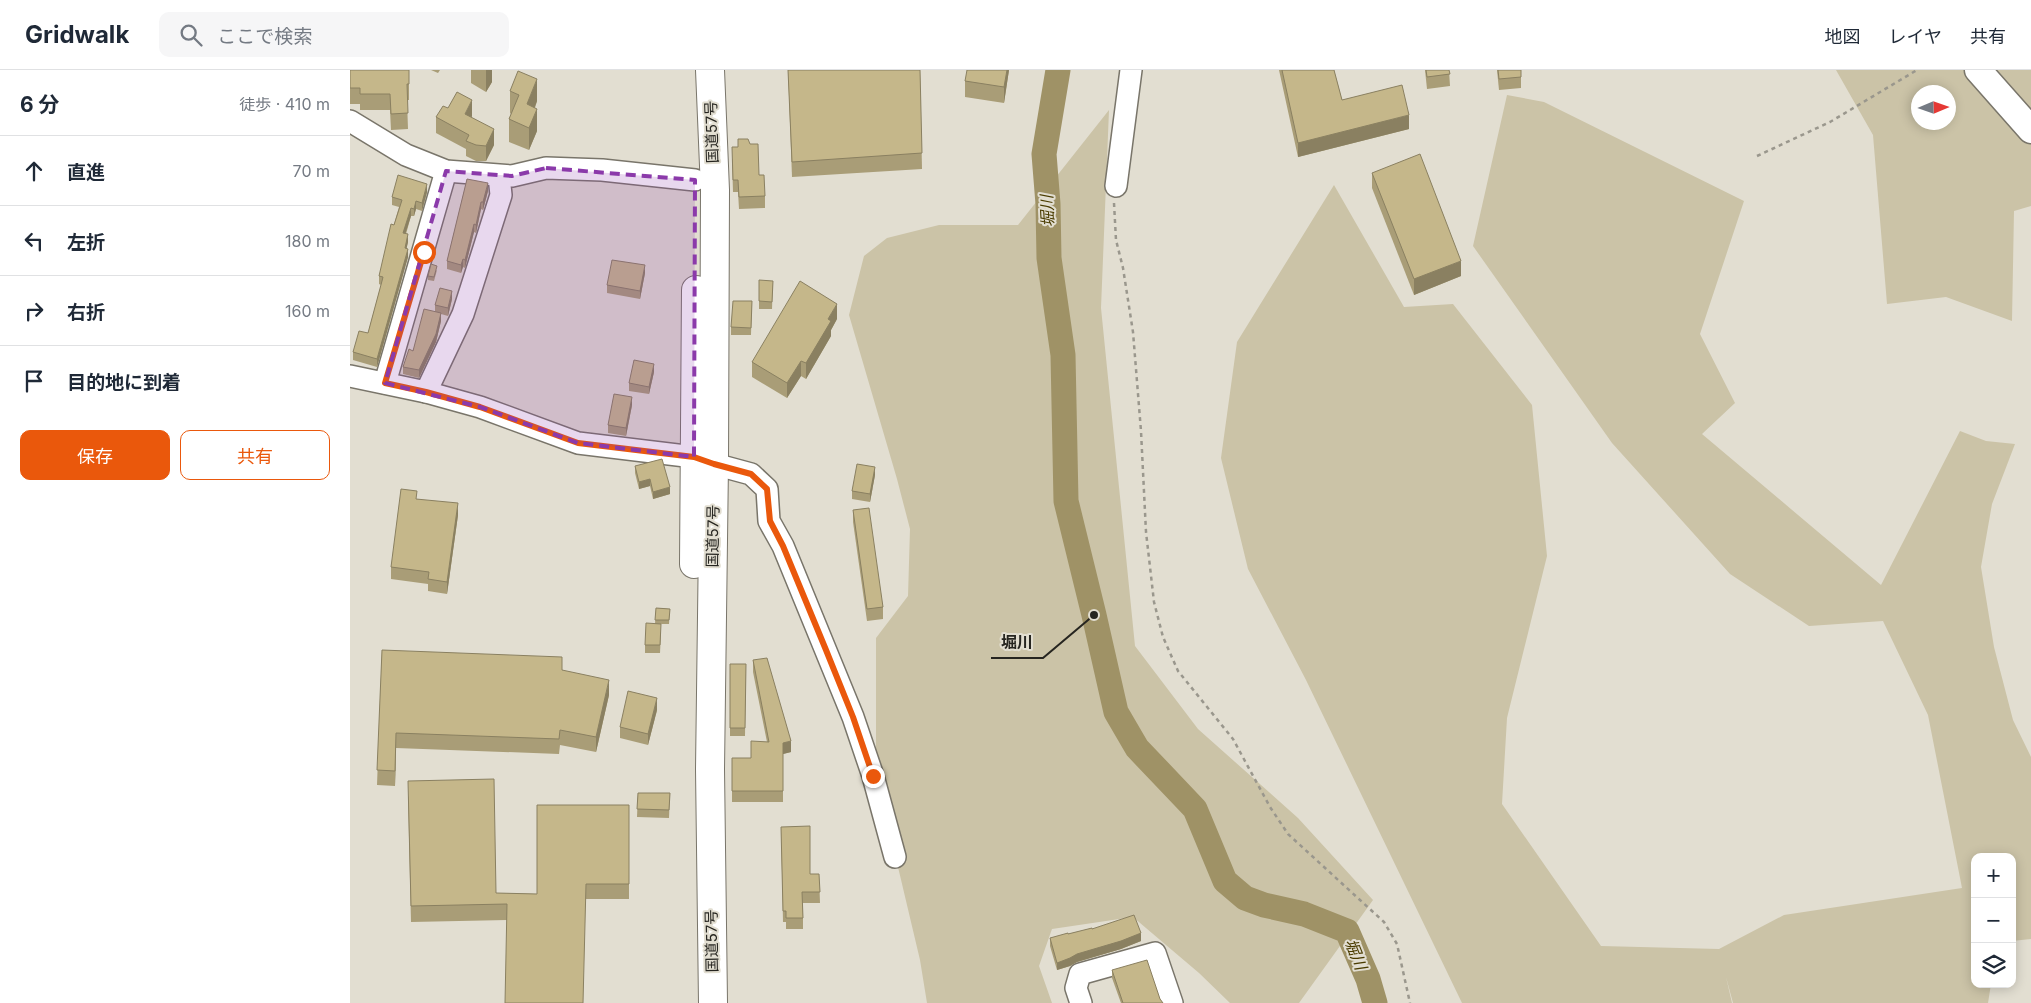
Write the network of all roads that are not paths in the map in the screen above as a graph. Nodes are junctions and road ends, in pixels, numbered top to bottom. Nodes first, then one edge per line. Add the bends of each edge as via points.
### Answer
1 (692, 70) edge
2 (710, 70) edge
3 (1131, 70) edge
4 (1978, 70) edge
5 (350, 121) edge
6 (2031, 130) edge
7 (446, 172) junction
8 (499, 176) junction
9 (696, 180) junction
10 (1116, 186) road end
11 (350, 376) edge
12 (385, 383) junction
13 (426, 392) junction
14 (704, 460) junction
15 (895, 857) dead end
16 (694, 1003) edge
17 (713, 1003) edge
18 (1081, 1003) edge
19 (1172, 1003) edge

1 - 9 highway, 国道57号
2 - 14 highway, 国道57号 via 715,190
3 - 10 street
4 - 6 main road
5 - 7 street via 406,156
7 - 8 street
7 - 12 street
8 - 9 street via 546,168
8 - 13 street via 501,195 466,305
9 - 14 highway, 国道57号
11 - 12 street
12 - 13 street
13 - 14 street via 480,407 578,443
14 - 15 street via 751,474 767,489 770,521 853,717
14 - 16 highway, 国道57号 via 694,634
14 - 17 highway, 国道57号
18 - 19 street via 1076,988 1080,974 1155,953

